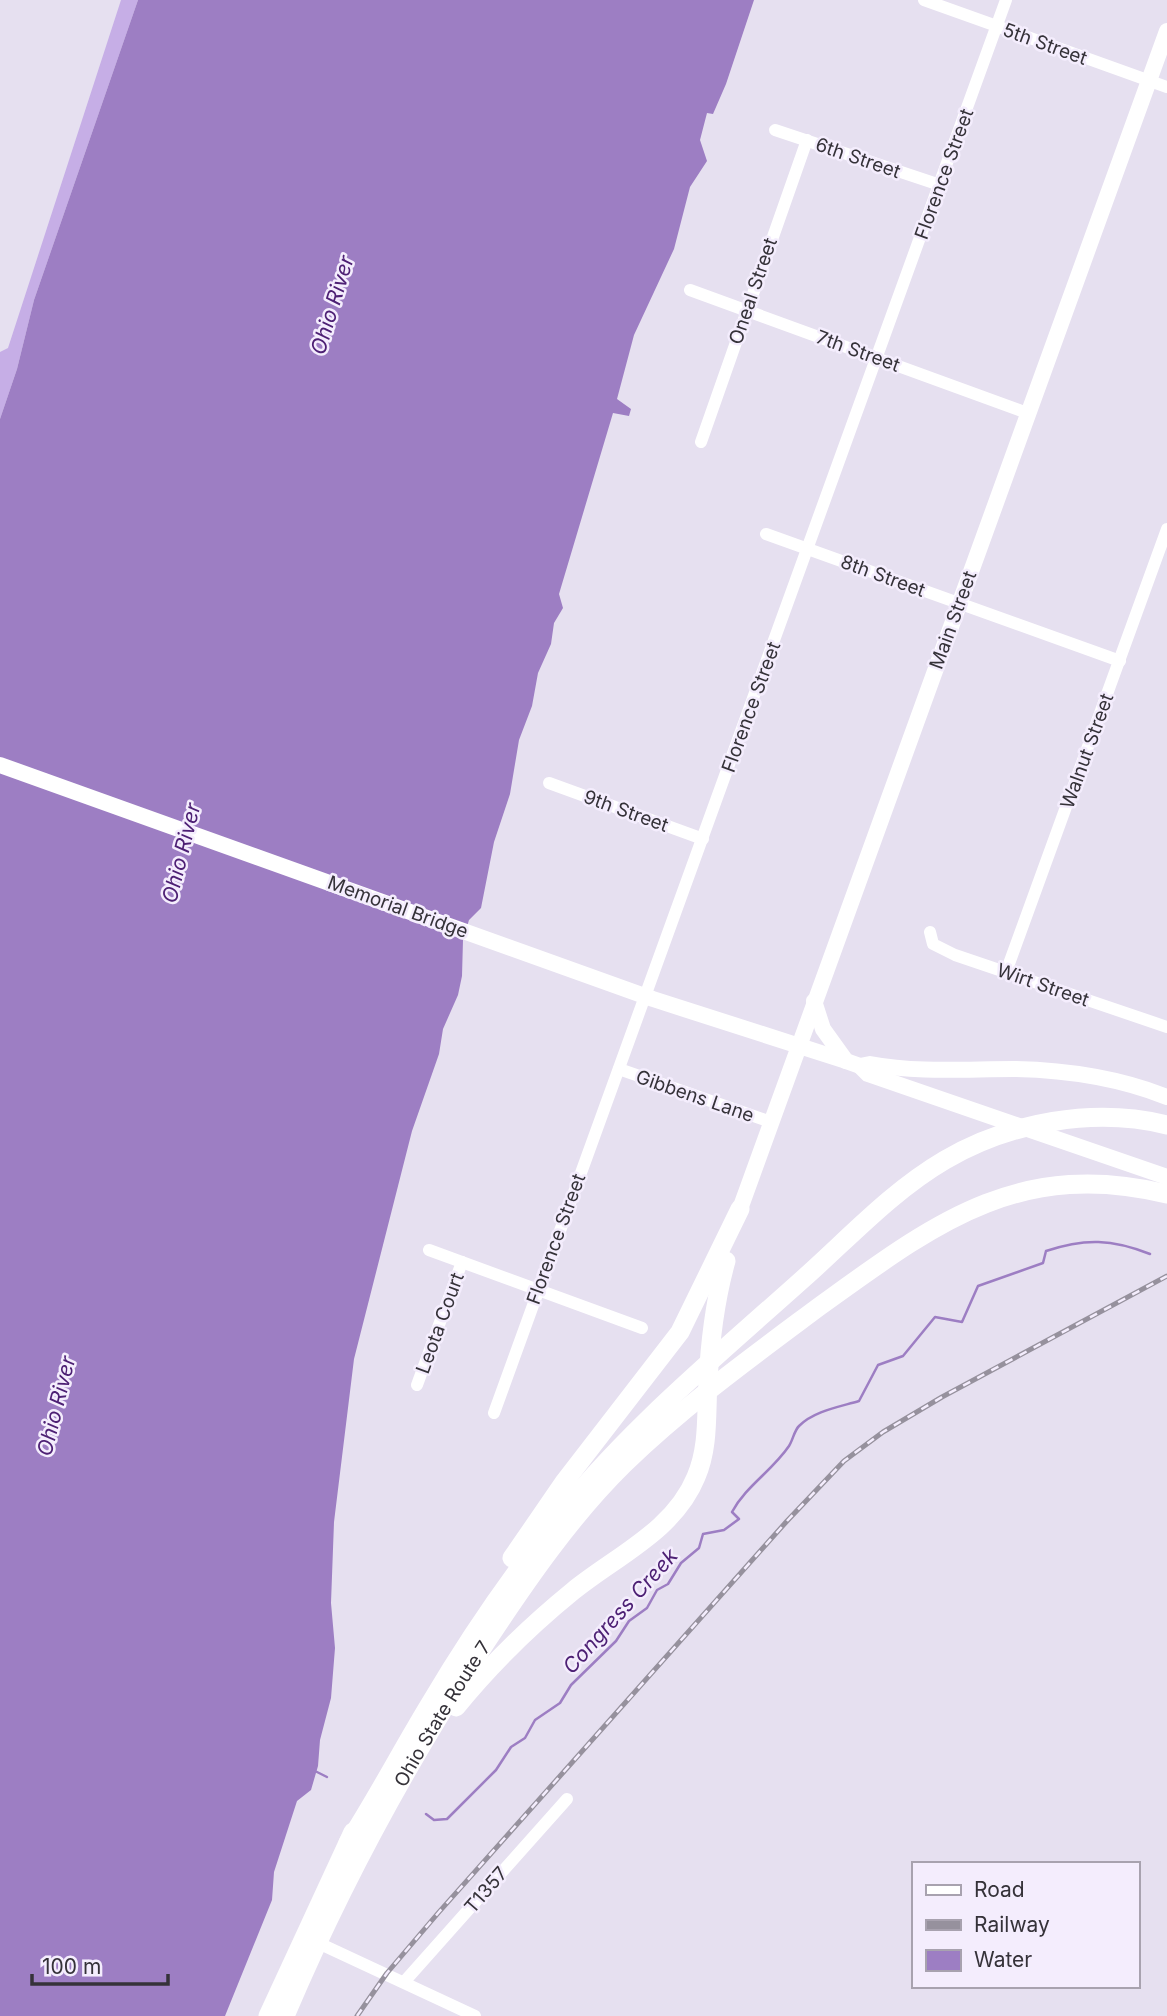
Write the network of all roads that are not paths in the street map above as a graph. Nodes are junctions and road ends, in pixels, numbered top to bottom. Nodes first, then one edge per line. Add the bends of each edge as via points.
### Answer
1 (924, 0) edge
2 (1006, 0) edge
3 (997, 26) junction
4 (1167, 31) edge
5 (1149, 81) junction
6 (1167, 87) edge
7 (775, 130) dead end
8 (807, 140) junction
9 (940, 185) junction
10 (690, 290) dead end
11 (746, 310) junction
12 (877, 358) junction
13 (1027, 413) junction
14 (701, 442) dead end
15 (1167, 529) edge
16 (766, 534) dead end
17 (809, 548) junction
18 (960, 602) junction
19 (1120, 660) junction
20 (0, 765) edge
21 (549, 783) dead end
22 (702, 839) junction
23 (930, 932) dead end
24 (1006, 972) junction
25 (814, 1001) junction
26 (1167, 1027) edge
27 (797, 1047) junction
28 (853, 1064) junction
29 (619, 1069) junction
30 (1167, 1097) edge
31 (771, 1122) junction
32 (1167, 1125) edge
33 (1167, 1177) edge
34 (1167, 1194) edge
35 (740, 1209) junction
36 (429, 1250) dead end
37 (463, 1262) junction
38 (538, 1290) junction
39 (642, 1328) dead end
40 (417, 1385) dead end
41 (494, 1413) dead end
42 (413, 1762) junction
43 (567, 1799) dead end
44 (348, 1843) junction
45 (310, 1939) junction
46 (405, 1981) junction
47 (268, 2016) edge
48 (285, 2016) edge
49 (475, 2016) edge

1 - 3 street, 5th Street
2 - 3 street, Florence Street
3 - 5 street, 5th Street
3 - 9 street, Florence Street
4 - 5 main road, Main Street
5 - 6 street, 5th Street
5 - 13 main road, Main Street
7 - 8 street, 6th Street
8 - 9 street, 6th Street
8 - 11 street, Oneal Street
9 - 12 street, Florence Street
10 - 11 street, 7th Street
11 - 12 street, 7th Street
11 - 14 street, Oneal Street
12 - 13 street, 7th Street
12 - 17 street, Florence Street
13 - 18 main road, Main Street
15 - 19 street, Walnut Street
16 - 17 street, 8th Street
17 - 18 street, 8th Street
17 - 22 street, Florence Street
18 - 19 street, 8th Street
18 - 25 main road, Main Street
19 - 24 street, Walnut Street
20 - 27 main road, Memorial Bridge
21 - 22 street, 9th Street
22 - 29 street, Florence Street
23 - 24 street, Wirt Street via 931,941 939,948
24 - 26 street, Wirt Street
25 - 27 main road, Main Street
25 - 28 main road via 824,1029
27 - 28 main road, Memorial Bridge
27 - 31 main road, Main Street
28 - 30 main road via 938,1071 1055,1072 1116,1081
28 - 33 main road via 868,1074
29 - 31 street, Gibbens Lane
29 - 38 street, Florence Street
31 - 35 main road, Main Street
32 - 44 highway via 1119,1118 1032,1125 944,1160 901,1191 691,1380 606,1464 542,1538 431,1702
34 - 42 highway, Ohio State Route 7 via 1128,1186 1066,1185 1028,1190 975,1208 893,1252 746,1361 689,1406 601,1488 539,1566 467,1671
35 - 42 highway via 717,1301 704,1455 687,1496 656,1530 576,1588 521,1636
35 - 44 highway via 680,1332 565,1481 496,1583 391,1752
36 - 37 street
37 - 38 street
37 - 40 street, Leota Court
38 - 39 street
38 - 41 street, Florence Street
42 - 45 highway, Ohio State Route 7
43 - 46 street, T1357
44 - 45 highway, Ohio State Route 7
45 - 46 street
45 - 47 highway, Ohio State Route 7
45 - 48 highway, Ohio State Route 7
46 - 49 street

